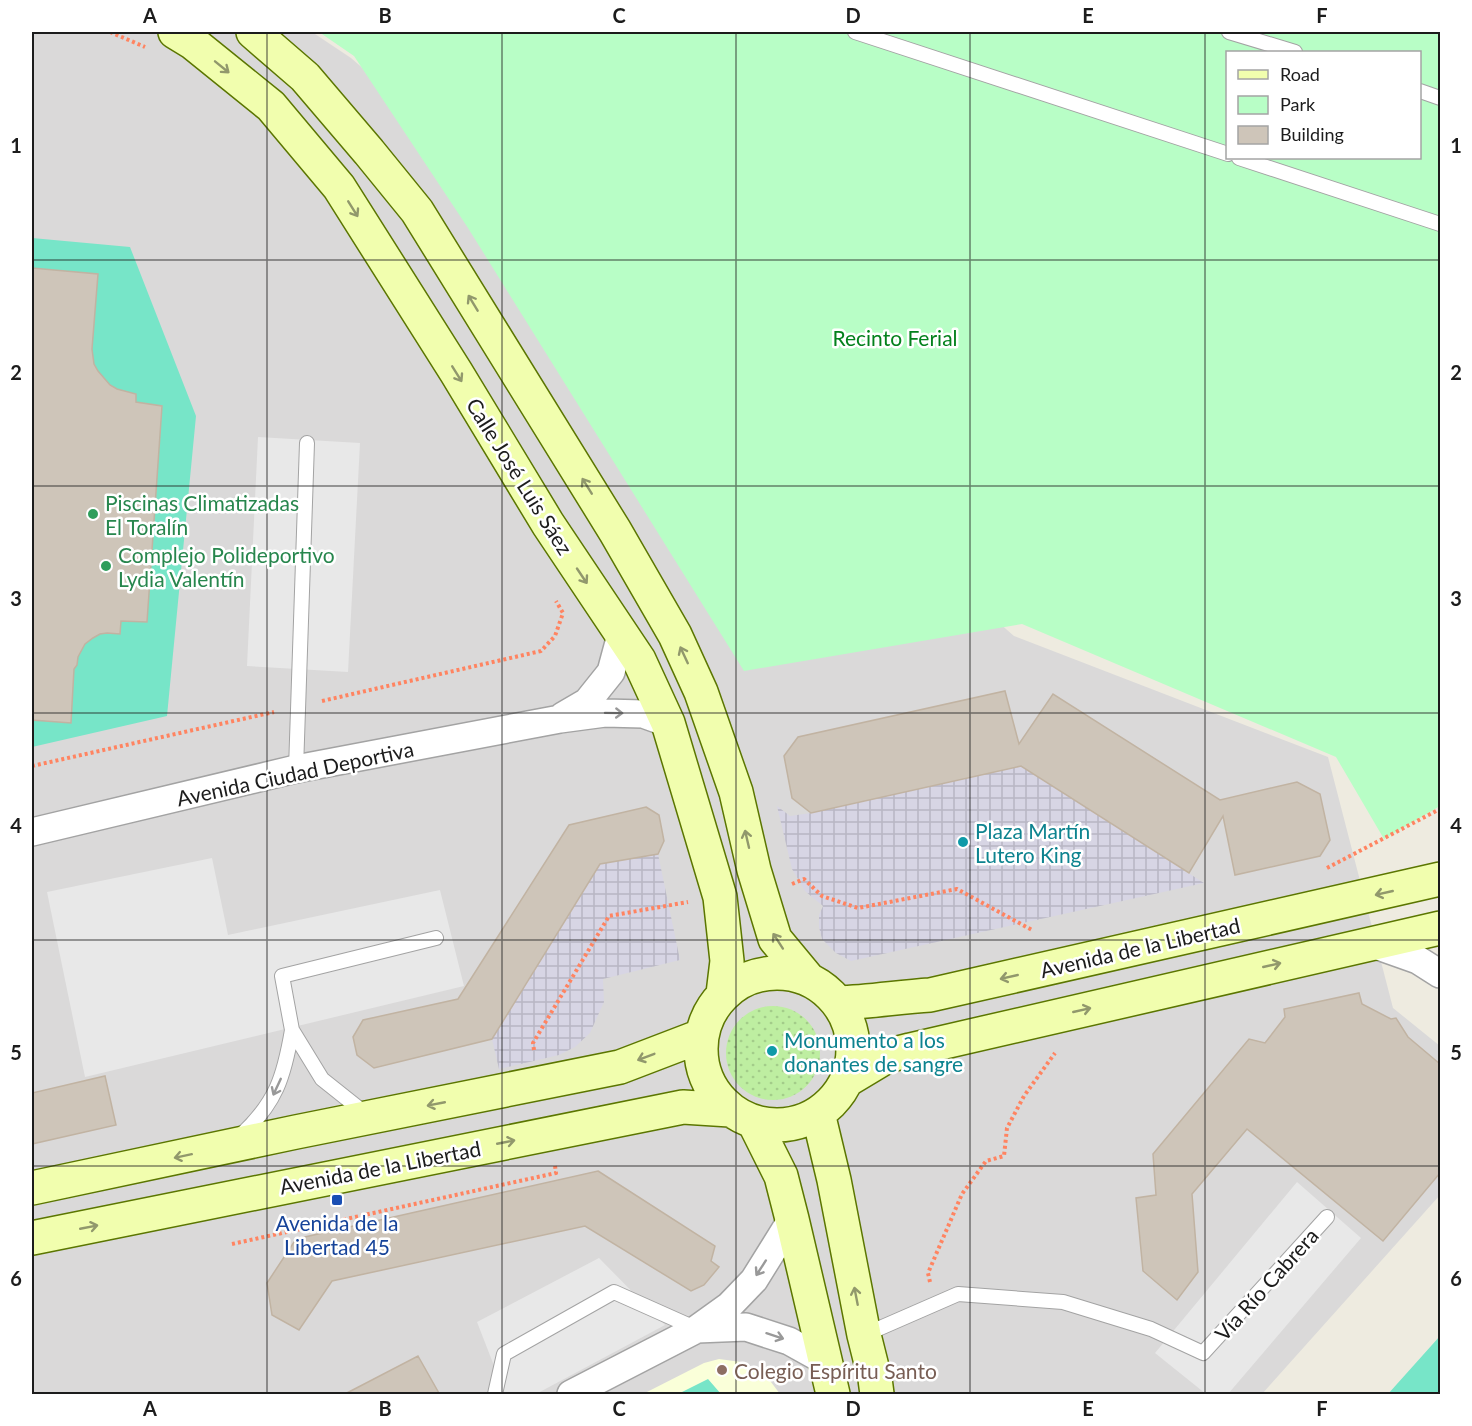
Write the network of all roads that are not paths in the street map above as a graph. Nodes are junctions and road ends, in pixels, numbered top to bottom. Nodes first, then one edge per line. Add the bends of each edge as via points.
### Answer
1 (253, 32) edge
2 (855, 32) edge
3 (1229, 32) edge
4 (164, 41) edge
5 (1293, 51) edge
6 (1421, 93) edge
7 (1440, 98) edge
8 (1226, 154) edge
9 (1242, 159) edge
10 (1440, 224) edge
11 (308, 443) dead end
12 (621, 634) junction
13 (560, 718) junction
14 (668, 723) junction
15 (296, 769) junction
16 (32, 832) edge
17 (1440, 879) edge
18 (1440, 928) edge
19 (436, 938) dead end
20 (1370, 943) junction
21 (1440, 974) edge
22 (809, 980) junction
23 (723, 994) junction
24 (838, 1003) junction
25 (292, 1030) junction
26 (701, 1036) junction
27 (847, 1080) junction
28 (818, 1113) junction
29 (742, 1116) junction
30 (370, 1117) junction
31 (229, 1146) junction
32 (32, 1188) edge
33 (1327, 1217) dead end
34 (792, 1219) junction
35 (32, 1238) edge
36 (697, 1329) junction
37 (864, 1335) junction
38 (825, 1361) junction
39 (495, 1395) edge
40 (572, 1395) edge
41 (832, 1395) edge
42 (877, 1395) edge

22 -> 1 main road via 775,939 736,792 701,692 675,635 615,531 417,212 305,77
2 - 8 lane
3 - 5 lane
4 -> 12 main road, Calle José Luis Sáez via 193,43 271,106 339,187 548,524
6 - 7 lane
9 - 10 lane
11 - 15 lane
12 - 13 street, Avenida Ciudad Deportiva via 611,672 587,702
12 - 14 main road, Calle José Luis Sáez via 639,660
13 -> 14 street, Avenida Ciudad Deportiva via 643,714
13 - 15 street, Avenida Ciudad Deportiva
14 - 23 main road, Calle José Luis Sáez via 720,897 727,961
15 - 16 street, Avenida Ciudad Deportiva
17 -> 24 main road, Avenida de la Libertad via 930,995
18 - 20 main road
19 - 25 lane via 282,976
20 - 21 street via 1418,960
27 -> 20 main road via 887,1056
22 - 23 main road via 787,973 764,974 741,981
22 - 24 main road
23 - 26 main road via 708,1014
24 - 27 main road via 852,1040
25 - 30 lane via 322,1079
25 -> 31 lane via 280,1083 257,1121
26 - 29 main road via 701,1064 711,1089
26 -> 30 main road via 620,1067
27 - 28 main road
28 - 29 main road via 787,1125
37 -> 28 main road
29 - 34 main road via 781,1176
35 -> 29 main road, Avenida de la Libertad via 683,1107
30 - 31 main road
31 -> 32 main road
33 - 37 lane, Vía Río Cabrera via 1203,1353 1151,1329 1063,1302 958,1294
34 -> 36 street via 754,1280 729,1306
34 - 38 main road
36 -> 38 street via 746,1327 789,1341
36 - 39 lane via 614,1292 504,1354
36 - 40 street
37 - 42 main road
38 - 41 main road

